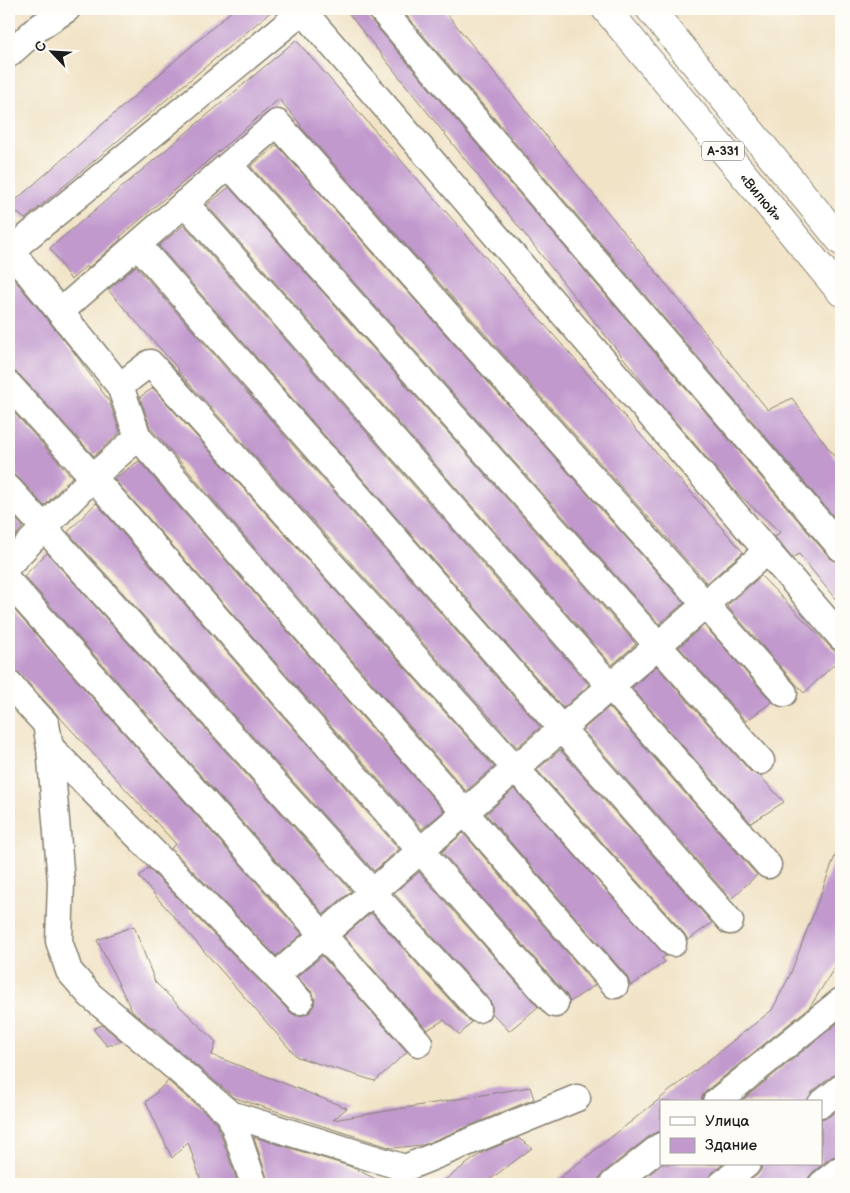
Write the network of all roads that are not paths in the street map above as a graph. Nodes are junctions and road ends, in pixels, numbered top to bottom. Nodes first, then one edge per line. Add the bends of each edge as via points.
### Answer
1 (67, 9) edge
2 (381, 9) edge
3 (606, 9) edge
4 (650, 9) edge
5 (9, 54) edge
6 (229, 165) junction
7 (185, 203) junction
8 (841, 241) edge
9 (138, 245) junction
10 (9, 250) edge
11 (841, 292) edge
12 (60, 312) junction
13 (9, 385) edge
14 (120, 386) junction
15 (138, 437) junction
16 (93, 477) junction
17 (9, 489) edge
18 (44, 528) junction
19 (841, 548) edge
20 (767, 551) junction
21 (9, 564) edge
22 (9, 582) edge
23 (705, 605) junction
24 (841, 637) edge
25 (658, 646) junction
26 (9, 684) edge
27 (611, 687) junction
28 (784, 694) dead end
29 (562, 729) junction
30 (50, 747) junction
31 (761, 761) dead end
32 (516, 769) junction
33 (465, 812) junction
34 (421, 851) junction
35 (768, 865) dead end
36 (372, 892) junction
37 (730, 921) dead end
38 (324, 935) junction
39 (673, 943) dead end
40 (287, 966) dead end
41 (615, 985) dead end
42 (300, 1001) dead end
43 (841, 1001) edge
44 (555, 1004) dead end
45 (478, 1010) dead end
46 (420, 1043) dead end
47 (841, 1088) edge
48 (577, 1098) dead end
49 (718, 1100) edge
50 (822, 1103) edge
51 (230, 1114) junction
52 (660, 1147) edge
53 (744, 1166) edge
54 (841, 1169) edge
55 (400, 1176) edge
56 (254, 1184) edge
57 (613, 1184) edge
58 (722, 1184) edge
59 (822, 1184) edge

1 - 5 street via 38,28
2 - 19 street
3 - 11 highway, «Вилюй» / А-331
4 - 8 highway, А-331
6 - 7 street
6 - 23 street via 277,123
6 - 25 street
7 - 9 street
7 - 27 street
9 - 12 street
9 - 29 street
10 - 12 street
10 - 20 street via 303,11
12 - 14 street
13 - 16 street
14 - 15 street
14 - 32 street via 150,363
15 - 16 street
15 - 33 street
16 - 18 street
16 - 34 street
17 - 18 street
18 - 21 street
18 - 36 street
20 - 23 street
20 - 24 street
22 - 38 street
23 - 25 street
23 - 28 street
25 - 27 street
25 - 31 street
26 - 30 street via 46,724
27 - 29 street
27 - 35 street
29 - 32 street
29 - 37 street
30 - 42 street
30 - 51 street via 61,882 59,941 69,971 90,995
32 - 33 street
32 - 39 street
33 - 34 street
33 - 41 street
34 - 36 street
34 - 44 street
36 - 38 street
36 - 45 street
38 - 40 street
38 - 46 street
43 - 49 street
47 - 50 street
48 - 55 street
51 - 55 street
51 - 56 street
52 - 57 street
53 - 58 street
54 - 59 street

